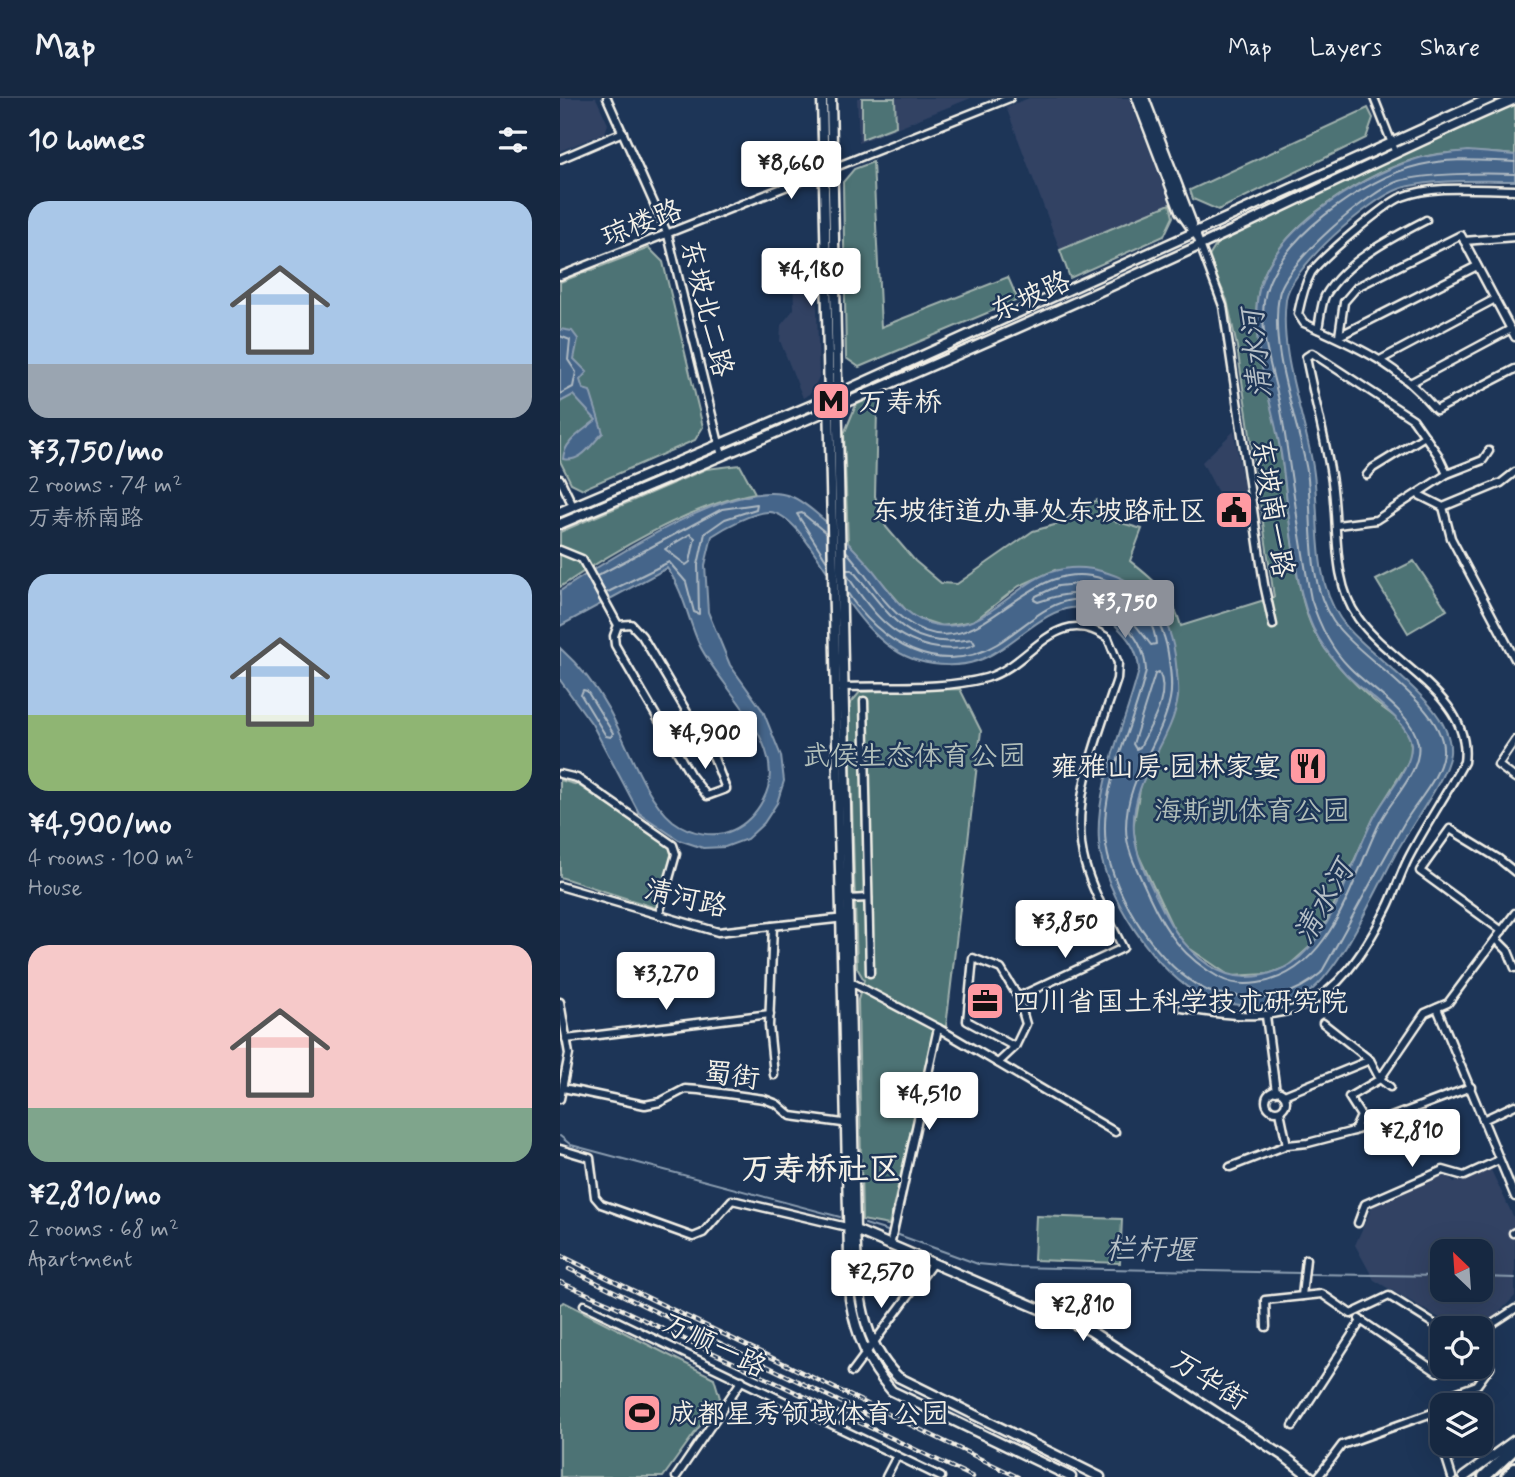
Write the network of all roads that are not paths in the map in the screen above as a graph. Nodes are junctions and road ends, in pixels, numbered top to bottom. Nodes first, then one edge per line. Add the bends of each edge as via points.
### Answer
1 (607, 98) edge
2 (822, 98) edge
3 (831, 98) edge
4 (1010, 98) edge
5 (1137, 98) edge
6 (1144, 98) edge
7 (1374, 98) edge
8 (1491, 98) edge
9 (1515, 99) edge
10 (623, 132) junction
11 (1392, 141) junction
12 (1395, 150) junction
13 (560, 159) edge
14 (828, 172) junction
15 (1515, 190) edge
16 (1426, 220) dead end
17 (668, 234) junction
18 (1196, 234) junction
19 (1515, 237) edge
20 (1464, 241) junction
21 (1200, 245) junction
22 (1477, 266) junction
23 (560, 275) edge
24 (1495, 299) junction
25 (1318, 329) junction
26 (1511, 329) junction
27 (1515, 337) edge
28 (1382, 359) junction
29 (1515, 369) edge
30 (1412, 382) junction
31 (832, 397) junction
32 (837, 407) junction
33 (828, 411) junction
34 (1425, 436) junction
35 (719, 445) junction
36 (1489, 451) dead end
37 (722, 456) junction
38 (1515, 472) edge
39 (1447, 474) junction
40 (1367, 475) dead end
41 (560, 479) edge
42 (562, 489) edge
43 (1419, 495) junction
44 (573, 506) junction
45 (1443, 507) junction
46 (560, 512) edge
47 (836, 517) junction
48 (560, 524) edge
49 (1337, 525) junction
50 (560, 550) edge
51 (618, 625) junction
52 (1273, 625) dead end
53 (1515, 659) edge
54 (839, 687) junction
55 (864, 701) dead end
56 (1515, 740) edge
57 (560, 774) edge
58 (1515, 778) edge
59 (1515, 872) edge
60 (560, 886) edge
61 (868, 898) junction
62 (847, 899) junction
63 (1515, 913) edge
64 (659, 914) junction
65 (844, 918) junction
66 (774, 926) junction
67 (1502, 931) junction
68 (1496, 939) junction
69 (1515, 968) edge
70 (870, 973) dead end
71 (845, 979) junction
72 (1018, 998) junction
73 (560, 1002) edge
74 (1182, 1008) dead end
75 (1437, 1008) junction
76 (770, 1014) junction
77 (1266, 1016) junction
78 (1324, 1023) dead end
79 (938, 1028) junction
80 (566, 1040) junction
81 (1015, 1048) junction
82 (1370, 1060) junction
83 (998, 1063) junction
84 (775, 1075) dead end
85 (1380, 1079) junction
86 (1390, 1087) dead end
87 (1471, 1087) junction
88 (563, 1088) junction
89 (1276, 1092) junction
90 (1284, 1095) junction
91 (560, 1099) edge
92 (1515, 1105) edge
93 (1280, 1111) junction
94 (1483, 1120) junction
95 (848, 1124) junction
96 (1354, 1131) junction
97 (1115, 1132) dead end
98 (1287, 1145) junction
99 (560, 1149) edge
100 (1499, 1160) junction
101 (1230, 1167) dead end
102 (1515, 1197) edge
103 (1358, 1223) dead end
104 (851, 1228) junction
105 (890, 1246) junction
106 (1306, 1259) dead end
107 (932, 1264) junction
108 (1302, 1296) junction
109 (584, 1305) dead end
110 (1515, 1309) edge
111 (1351, 1314) junction
112 (1361, 1321) junction
113 (1430, 1322) edge
114 (1493, 1323) edge
115 (1266, 1327) dead end
116 (874, 1343) junction
117 (867, 1353) junction
118 (1430, 1367) edge
119 (852, 1372) dead end
120 (1481, 1379) edge
121 (742, 1380) junction
122 (1455, 1393) edge
123 (1430, 1414) edge
124 (1293, 1426) dead end
125 (1515, 1440) edge
126 (1515, 1448) edge
127 (897, 1456) junction
128 (1445, 1456) edge
129 (1515, 1469) edge
130 (676, 1477) edge
131 (886, 1477) edge
132 (941, 1477) edge
133 (1071, 1477) edge
134 (1100, 1477) edge
135 (1311, 1477) edge
136 (1318, 1477) edge
137 (1452, 1477) edge
138 (1464, 1477) edge
139 (1484, 1477) edge
140 (1507, 1477) edge

1 - 10 street, 东坡北二路
2 - 14 street
3 - 14 street
4 - 14 street, 琼楼路
5 - 18 street via 1180,211
6 - 18 street
7 - 11 street
8 - 11 street, 东坡路
9 - 12 street, 东坡路
10 - 13 street
10 - 17 street, 东坡北二路
11 - 12 street
11 - 18 street, 东坡路
12 - 21 street, 东坡路
14 - 17 street, 琼楼路
14 - 31 street
15 - 25 street via 1430,191 1402,197 1383,209 1312,272 1298,314 1304,323
16 - 25 street via 1352,265 1325,297
17 - 23 street, 琼楼路
17 - 35 street, 东坡北二路
18 - 21 street, 东坡南一路
18 - 31 street, 东坡路
19 - 20 street
20 - 22 street
20 - 22 street via 1461,235 1448,240 1357,287 1344,302 1339,336
21 - 32 street, 东坡路
21 - 52 street, 东坡南一路 via 1223,306
22 - 24 street
24 - 26 street
24 - 28 street
25 - 28 street
26 - 27 street
26 - 30 street
28 - 30 street
29 - 30 street via 1436,410
31 - 32 street
31 - 33 street
31 - 35 street, 东坡路
32 - 33 street, 东坡路
32 - 47 street
33 - 37 street, 东坡路
33 - 47 street
34 - 39 street
34 - 40 street
34 - 49 street via 1413,419 1312,353 1306,357
35 - 37 street, 东坡北二路
35 - 44 street, 东坡路
36 - 39 street via 1483,460
37 - 48 street, 东坡路
38 - 45 street via 1501,483
39 - 43 street
41 - 42 street
42 - 44 street
43 - 45 street
43 - 49 street via 1377,520
44 - 46 street, 东坡路
45 - 53 street via 1451,538
47 - 54 street via 833,597
47 - 54 street via 842,602
49 - 77 street via 1339,570 1356,616 1443,702 1463,732 1464,762 1408,859 1387,907 1341,979 1323,998 1300,1009
50 - 51 street via 582,559
51 - 51 street via 631,624 642,636 714,758 726,789 707,796 690,774 615,645
54 - 62 street
54 - 65 street
54 - 72 street via 988,677 1066,628 1083,626 1108,638 1118,663 1117,680 1086,776 1080,833 1084,863 1123,948
55 - 61 street
56 - 58 street via 1497,765
57 - 64 street via 577,778 673,845 676,854
59 - 67 street via 1450,829 1420,871
60 - 64 street, 清河路
61 - 62 street
61 - 70 street
62 - 65 street
63 - 67 street
64 - 66 street, 清河路 via 718,932
65 - 66 street, 清河路
65 - 71 street
66 - 76 street
67 - 68 street
68 - 69 street
68 - 75 street via 1448,1003
71 - 79 street
71 - 95 street
72 - 81 street via 1026,1024
72 - 81 street via 1001,969 973,958 967,1021
73 - 80 street
74 - 77 street via 1232,1017
75 - 85 street via 1425,1013
75 - 87 street
76 - 80 street
76 - 84 street
77 - 89 street
78 - 82 street
79 - 83 street
79 - 105 street
80 - 88 street via 569,1055
81 - 83 street
82 - 85 street
82 - 90 street
83 - 97 street
85 - 86 street
85 - 96 street via 1349,1097 1361,1116
87 - 94 street
87 - 96 street
88 - 91 street
88 - 95 street, 蜀街 via 645,1105 685,1089 699,1090 764,1099 791,1116
89 - 90 street
89 - 93 street via 1268,1096 1267,1105
90 - 93 street via 1286,1104
92 - 94 street
93 - 98 street
94 - 100 street
95 - 104 street
96 - 98 street
98 - 101 street
99 - 104 street via 590,1157 595,1197 601,1204 688,1236 703,1233 732,1200
100 - 102 street
100 - 103 street via 1464,1176 1443,1170 1365,1203
104 - 105 street, 万华街
104 - 116 street via 859,1297
104 - 117 street via 850,1299 854,1325
105 - 107 street, 万华街
106 - 108 street
107 - 116 street
107 - 135 street, 万华街 via 1089,1330
108 - 111 street via 1322,1294
108 - 115 street via 1265,1300
109 - 121 street, 万顺一路
110 - 114 street
111 - 112 street
111 - 113 street via 1389,1297
112 - 118 street
112 - 124 street
116 - 117 street
116 - 134 street via 881,1361 906,1382
117 - 119 street
117 - 133 street via 872,1368 892,1391
120 - 122 street
121 - 127 street, 万顺一路
121 - 130 street
123 - 136 street via 1342,1445
125 - 138 street
126 - 139 highway
127 - 131 street
127 - 132 street, 万顺一路
128 - 137 street
129 - 140 highway

